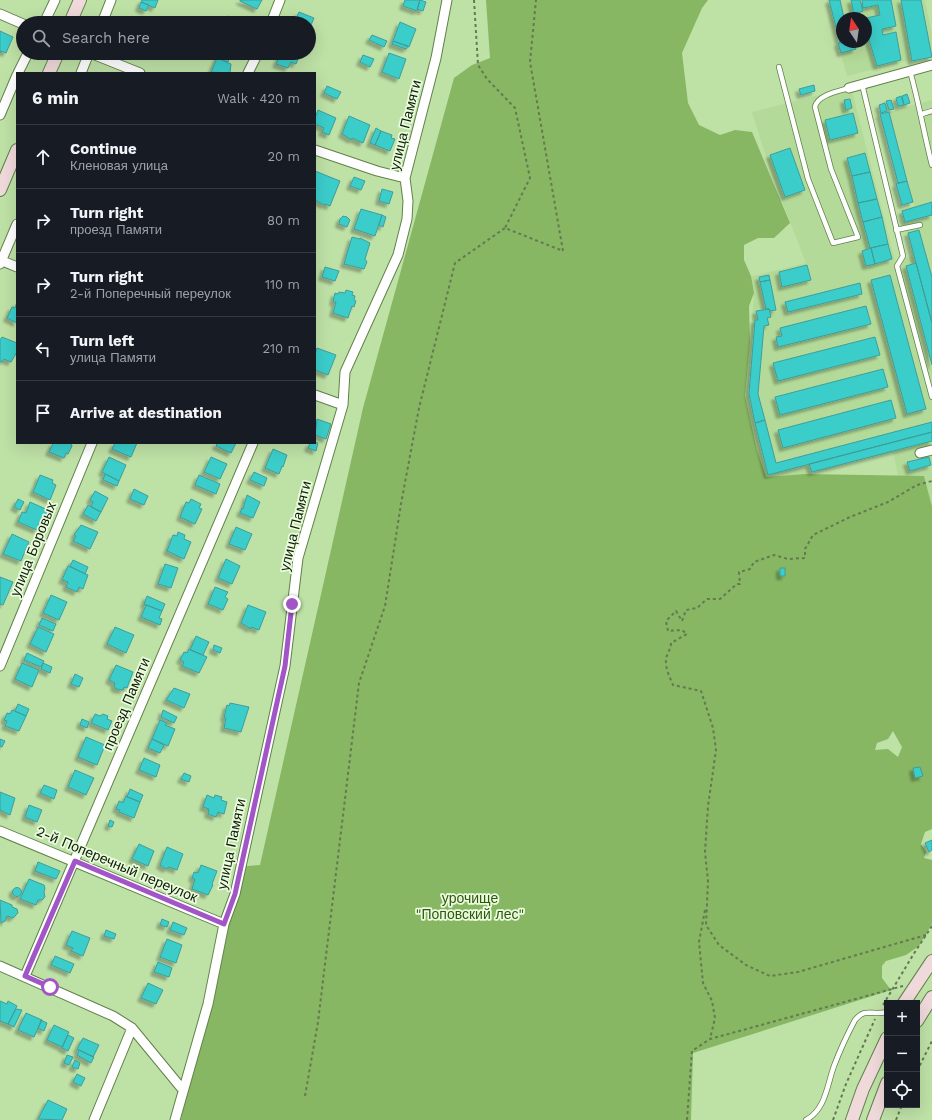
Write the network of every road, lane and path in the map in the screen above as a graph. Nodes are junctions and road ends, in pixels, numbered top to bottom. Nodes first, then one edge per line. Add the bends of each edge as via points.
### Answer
1 (56, 0) edge
2 (80, 0) edge
3 (111, 0) edge
4 (280, 0) edge
5 (447, 0) edge
6 (474, 0) edge
7 (536, 0) edge
8 (0, 14) edge
9 (48, 16) edge
10 (73, 16) edge
11 (105, 16) edge
12 (274, 16) edge
13 (16, 21) edge
14 (25, 60) edge
15 (55, 60) edge
16 (87, 60) edge
17 (108, 60) edge
18 (254, 60) edge
19 (932, 65) edge
20 (779, 67) dead end
21 (910, 71) junction
22 (19, 72) edge
23 (49, 72) edge
24 (81, 72) edge
25 (138, 72) edge
26 (248, 72) edge
27 (16, 79) edge
28 (862, 84) junction
29 (849, 88) joint
30 (932, 111) edge
31 (922, 114) junction
32 (0, 115) edge
33 (316, 150) edge
34 (16, 152) edge
35 (932, 165) edge
36 (405, 178) junction
37 (0, 190) edge
38 (920, 225) dead end
39 (16, 226) edge
40 (505, 228) junction
41 (896, 230) junction
42 (1, 261) edge
43 (16, 267) edge
44 (316, 395) edge
45 (932, 398) edge
46 (343, 405) junction
47 (92, 444) edge
48 (253, 444) edge
49 (932, 450) edge
50 (920, 453) dead end
51 (932, 481) edge
52 (0, 666) edge
53 (0, 831) edge
54 (75, 861) junction
55 (706, 904) junction
56 (224, 924) junction
57 (926, 935) dead end
58 (932, 961) edge
59 (0, 966) edge
60 (25, 976) junction
61 (917, 983) junction
62 (932, 997) edge
63 (906, 1000) edge
64 (884, 1013) edge
65 (920, 1016) edge
66 (132, 1028) junction
67 (710, 1039) junction
68 (932, 1042) edge
69 (884, 1044) edge
70 (920, 1065) edge
71 (183, 1090) junction
72 (884, 1091) edge
73 (305, 1096) dead end
74 (901, 1108) edge
75 (94, 1120) edge
76 (175, 1120) edge
77 (687, 1120) edge
78 (806, 1120) edge
79 (852, 1120) edge
80 (873, 1120) edge
81 (896, 1120) edge

1 - 9 street
2 - 10 main road
3 - 11 street
4 - 12 street
5 - 36 street, улица Памяти via 436,58
6 - 40 path via 478,65 487,79 515,108 530,178
7 - 40 path via 530,62 563,252
8 - 13 street
14 - 22 street
15 - 23 main road
16 - 24 street
17 - 25 street
18 - 26 street
19 - 21 street
20 - 29 lane via 808,179 833,243 858,237 831,169 815,107 820,98
21 - 28 street
21 - 31 lane
27 - 32 street
28 - 29 street
28 - 41 lane
30 - 31 lane
31 - 35 lane via 922,128
33 - 36 street
34 - 37 main road
36 - 46 street, улица Памяти via 407,219 398,255 345,372
38 - 41 lane
39 - 42 street
40 - 73 path via 455,263 419,408 385,606 359,683 318,1022
41 - 45 lane via 903,256 897,266
42 - 43 street
44 - 46 street
46 - 56 street, улица Памяти via 298,558 285,666 235,894
47 - 52 street, улица Боровых
48 - 54 street, проезд Памяти
49 - 50 street
51 - 55 path via 917,484 888,502 813,535 805,549 805,558 788,560 774,555 754,562 750,569 739,572 740,584 720,599 707,599 697,608 686,610 682,621 676,611 666,622 668,631 682,630 688,634 671,643 671,650 666,658 668,675 673,685 701,691 713,728 716,750 705,852 708,881
53 - 54 street, 2-й Поперечный переулок
54 - 56 street, 2-й Поперечный переулок
54 - 60 street, проезд Памяти
55 - 57 path via 706,925 719,945 746,965 770,976 798,972
55 - 67 path via 699,942 703,983 712,1001 715,1018
56 - 71 street, улица Памяти via 208,1004
58 - 61 main road
59 - 60 street
60 - 66 street via 113,1016
61 - 63 main road
61 - 67 path
62 - 65 main road
64 - 78 lane via 877,1015 867,1012 860,1014 855,1020 834,1066 822,1104 813,1116
66 - 71 street
66 - 75 street
67 - 77 path via 692,1051
68 - 70 path
69 - 79 main road
71 - 76 street, улица Памяти
72 - 80 main road
74 - 81 path

